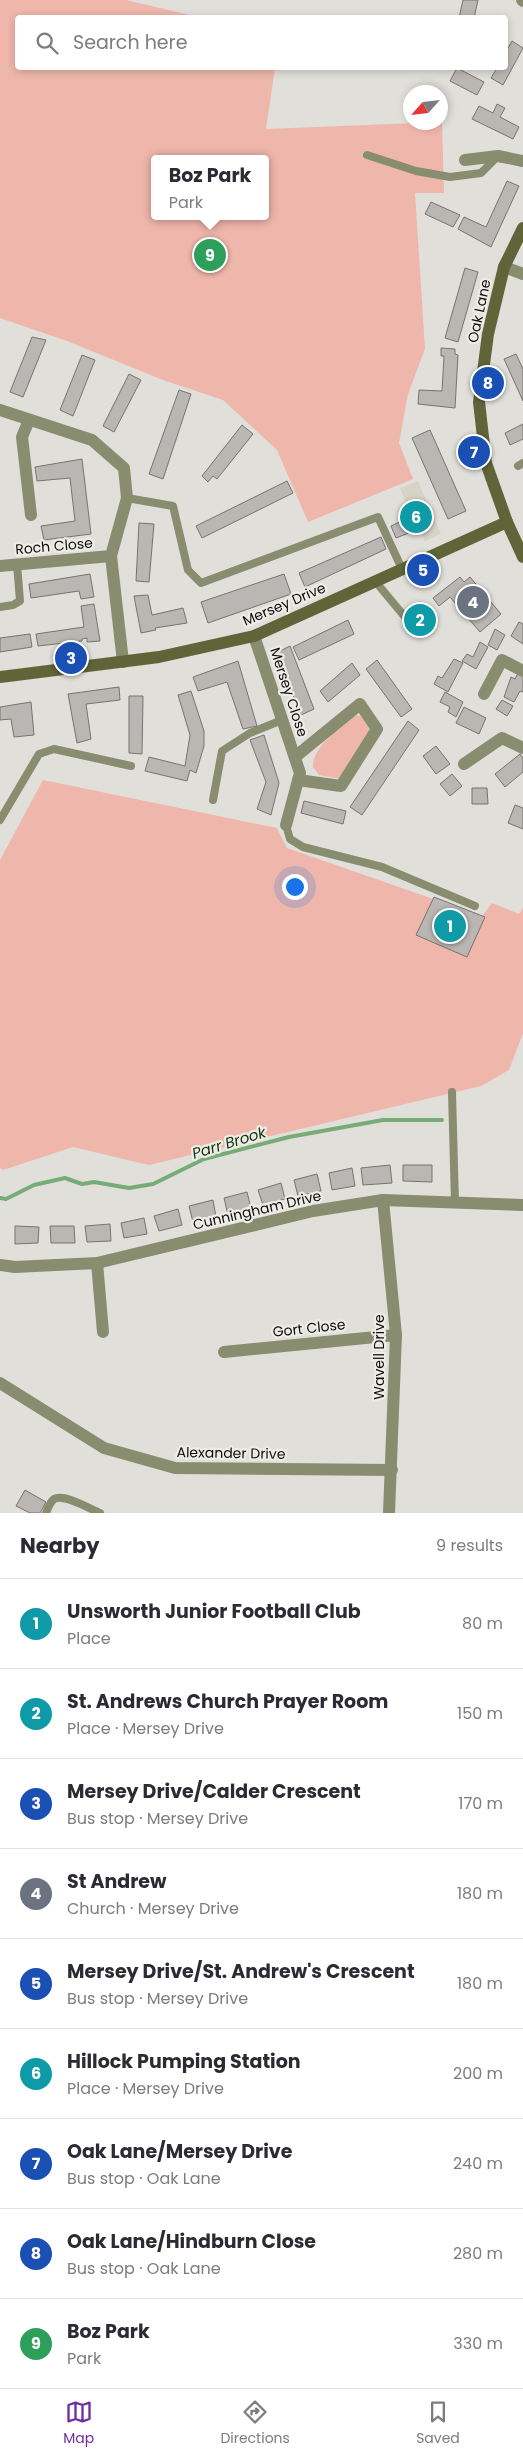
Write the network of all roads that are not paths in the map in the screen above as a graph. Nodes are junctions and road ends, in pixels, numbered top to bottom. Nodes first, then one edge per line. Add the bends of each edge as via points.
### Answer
1 (367, 155) dead end
2 (498, 156) junction
3 (465, 160) dead end
4 (523, 161) edge
5 (523, 228) edge
6 (504, 267) junction
7 (523, 274) edge
8 (0, 410) edge
9 (29, 420) junction
10 (127, 498) junction
11 (31, 515) dead end
12 (506, 522) junction
13 (111, 556) junction
14 (523, 557) edge
15 (17, 564) junction
16 (0, 566) edge
17 (402, 569) junction
18 (375, 581) junction
19 (0, 607) edge
20 (405, 617) dead end
21 (254, 636) junction
22 (123, 662) junction
23 (523, 671) edge
24 (0, 677) edge
25 (484, 694) dead end
26 (282, 720) junction
27 (523, 748) edge
28 (295, 757) junction
29 (464, 764) dead end
30 (131, 766) dead end
31 (298, 780) junction
32 (213, 800) dead end
33 (0, 820) edge
34 (286, 825) joint
35 (475, 906) dead end
36 (452, 1092) dead end
37 (383, 1200) junction
38 (455, 1203) junction
39 (523, 1206) edge
40 (97, 1263) junction
41 (0, 1265) edge
42 (103, 1332) dead end
43 (396, 1335) junction
44 (224, 1352) dead end
45 (0, 1383) edge
46 (392, 1470) junction
47 (46, 1513) edge
48 (100, 1513) edge
49 (389, 1513) edge

1 - 2 lane via 416,171 450,176 481,173
2 - 3 street
2 - 4 street
5 - 6 street, Oak Lane
6 - 7 street
6 - 12 street, Oak Lane via 488,334 479,402 486,463
8 - 9 street
9 - 10 street via 92,440 124,468
9 - 11 street via 22,437
10 - 13 street
10 - 17 lane via 174,506 188,570 202,583 378,517
12 - 14 street, Oak Lane
12 - 17 street, Mersey Drive
13 - 15 street, Roch Close
13 - 22 street
15 - 16 street, Roch Close
15 - 19 lane via 20,601 13,606
17 - 18 street, Mersey Drive
18 - 20 lane
18 - 21 street, Mersey Drive
21 - 22 street, Mersey Drive
21 - 26 street, Mersey Close
22 - 24 street, Mersey Drive
23 - 25 street via 502,660
26 - 28 street, Mersey Close
26 - 32 lane via 250,733 222,751
27 - 29 street via 502,738
28 - 31 street, Mersey Close via 300,773
28 - 31 street, Mersey Close via 360,704 377,729 341,786
30 - 33 lane via 54,748 39,754
31 - 34 street, Mersey Close
34 - 35 lane via 290,839 303,847 382,867
36 - 38 lane
37 - 38 street, Cunningham Drive
37 - 40 street, Cunningham Drive via 313,1212
37 - 43 street, Wavell Drive
38 - 39 street, Cunningham Drive
40 - 41 street, Cunningham Drive
40 - 42 street
43 - 44 street, Gort Close
43 - 46 street, Wavell Drive
45 - 46 street, Alexander Drive via 104,1448 175,1468
46 - 49 street, Wavell Drive
47 - 48 lane via 52,1500 58,1497

